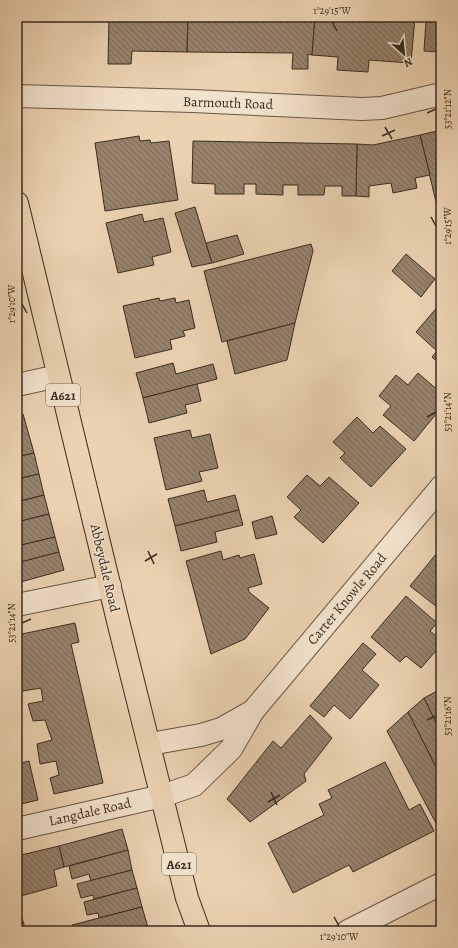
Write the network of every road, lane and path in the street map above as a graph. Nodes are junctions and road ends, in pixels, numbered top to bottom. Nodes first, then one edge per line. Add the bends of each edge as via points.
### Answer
1 (437, 95) dead end
2 (17, 96) edge
3 (17, 203) edge
4 (58, 376) junction
5 (17, 385) edge
6 (441, 487) edge
7 (110, 586) junction
8 (17, 605) edge
9 (254, 711) junction
10 (150, 744) junction
11 (162, 796) junction
12 (17, 829) edge
13 (441, 884) edge
14 (199, 931) edge
15 (348, 931) edge

1 - 2 street, Barmouth Road via 382,108 362,109
3 - 4 main road, Abbeydale Road / A621
4 - 5 street
4 - 7 main road, Abbeydale Road / A621
6 - 9 street, Carter Knowle Road
7 - 8 street
7 - 10 main road, Abbeydale Road / A621
9 - 10 street, Carter Knowle Road via 214,731
9 - 11 street, Carter Knowle Road via 231,749 201,780
10 - 11 main road, Abbeydale Road / A621
11 - 12 street, Langdale Road
11 - 14 main road, Abbeydale Road / A621 via 187,898
13 - 15 street

